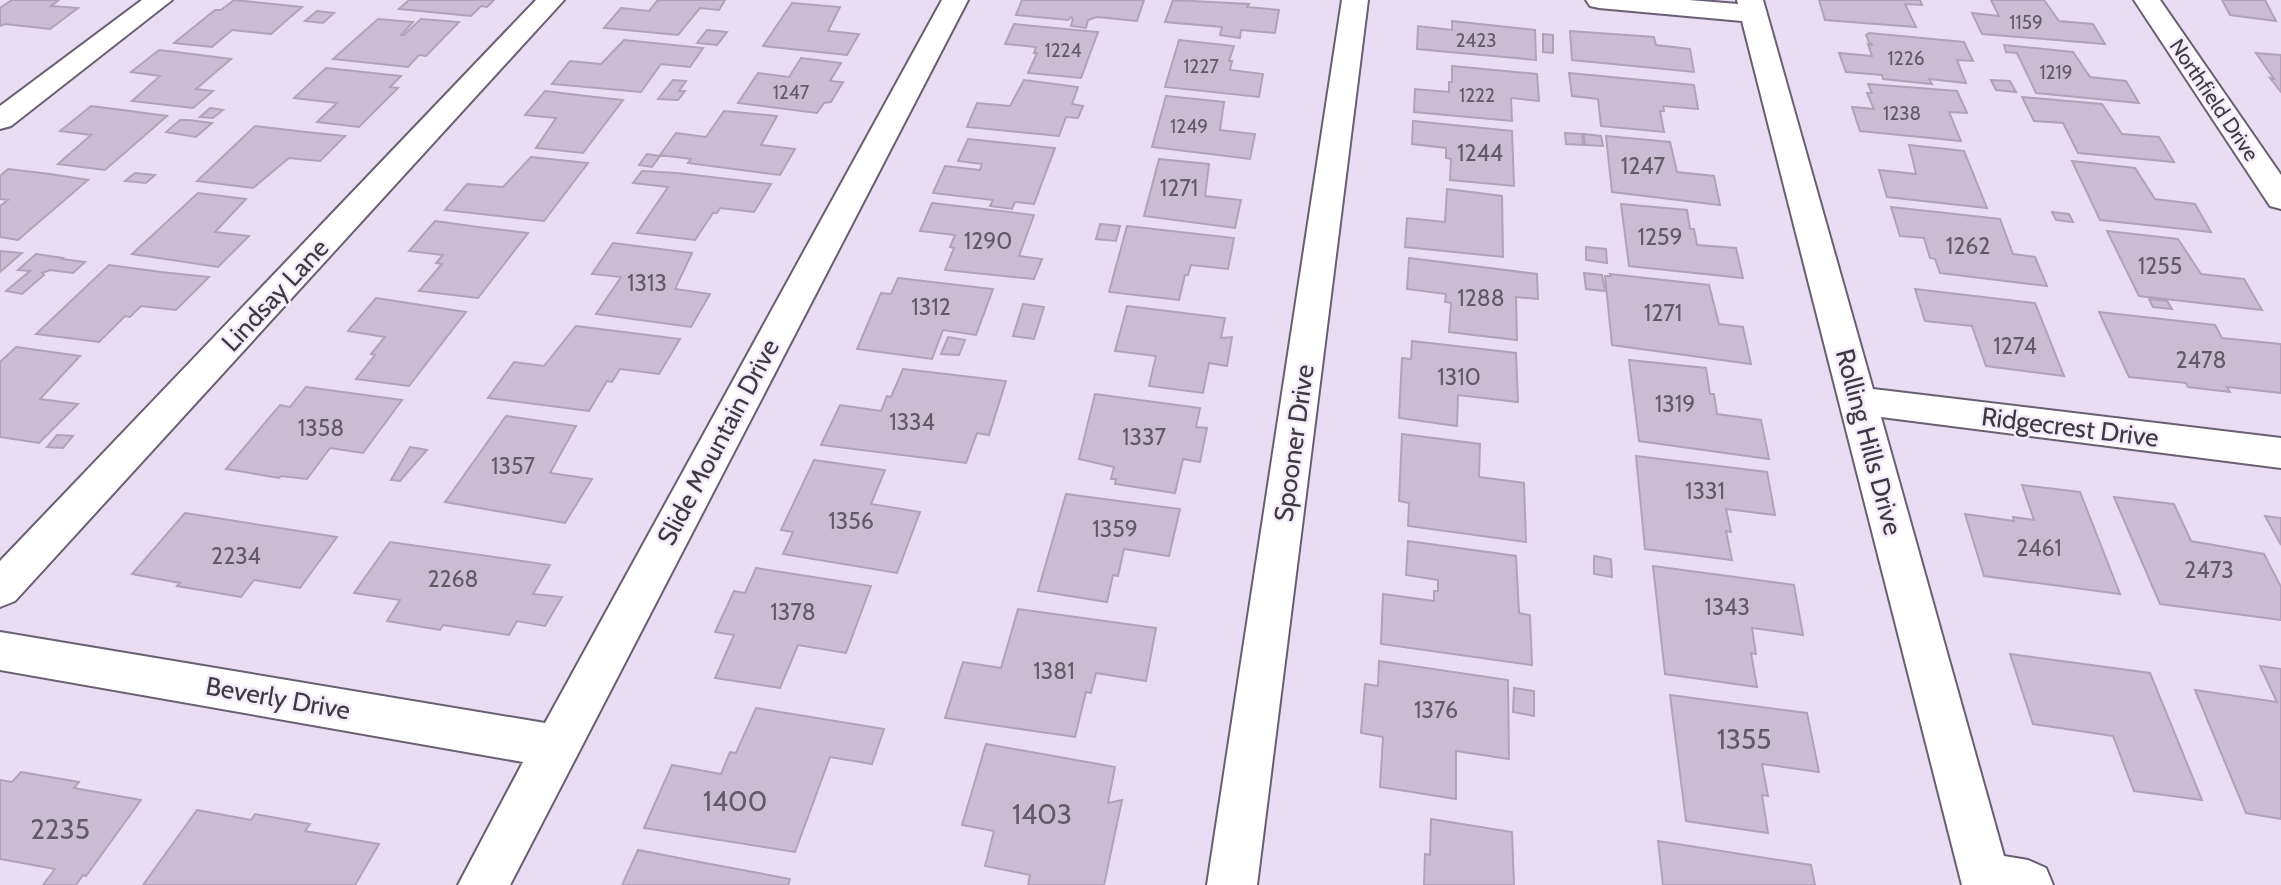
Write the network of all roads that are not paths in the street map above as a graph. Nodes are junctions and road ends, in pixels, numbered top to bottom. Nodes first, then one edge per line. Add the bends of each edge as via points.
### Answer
1 (159, 0) edge
2 (551, 0) edge
3 (955, 0) edge
4 (1354, 0) edge
5 (1599, 0) edge
6 (2147, 0) edge
7 (1752, 7) edge
8 (0, 120) edge
9 (2268, 160) edge
10 (2281, 199) edge
11 (1859, 401) junction
12 (2281, 453) edge
13 (0, 589) edge
14 (0, 651) edge
15 (556, 746) junction
16 (2000, 883) edge
17 (482, 885) edge
18 (1233, 885) edge

1 - 8 street
2 - 13 street, Lindsay Lane
3 - 15 street, Slide Mountain Drive
4 - 18 street, Spooner Drive
5 - 7 street
6 - 9 street, Northfield Drive
7 - 11 street, Rolling Hills Drive
9 - 10 street, Northfield Drive
11 - 12 street, Ridgecrest Drive
11 - 16 street, Rolling Hills Drive
14 - 15 street, Beverly Drive
15 - 17 street, Slide Mountain Drive

